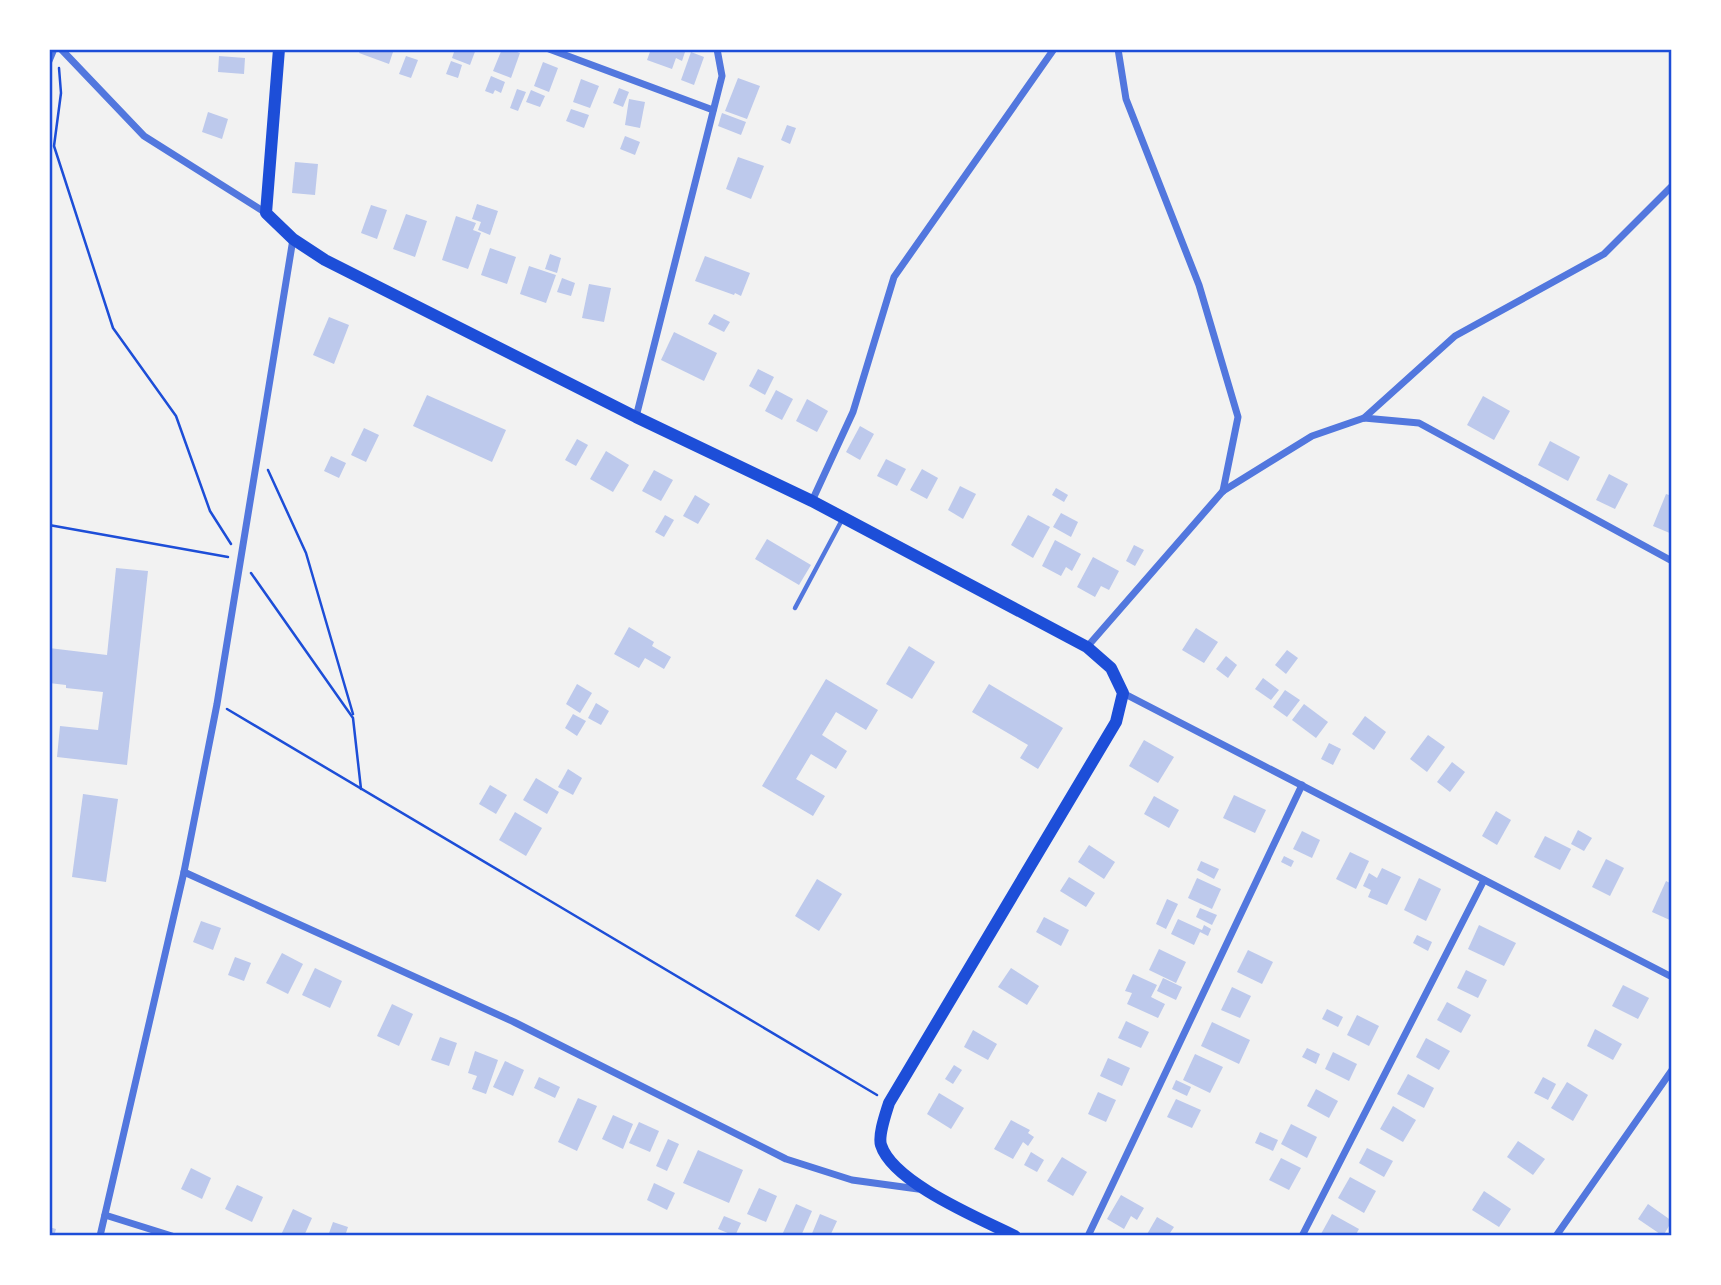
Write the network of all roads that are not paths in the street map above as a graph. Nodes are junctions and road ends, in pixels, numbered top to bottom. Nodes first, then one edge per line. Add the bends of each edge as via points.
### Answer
1 (54, 49) edge
2 (61, 49) edge
3 (279, 49) edge
4 (549, 49) edge
5 (717, 49) edge
6 (1054, 49) edge
7 (1118, 49) edge
8 (49, 61) edge
9 (713, 110) junction
10 (1672, 186) edge
11 (266, 213) junction
12 (293, 239) junction
13 (636, 417) junction
14 (1364, 418) junction
15 (1223, 491) junction
16 (812, 501) junction
17 (844, 517) junction
18 (1672, 561) edge
19 (795, 608) dead end
20 (1087, 647) junction
21 (1124, 692) junction
22 (1302, 785) junction
23 (184, 872) junction
24 (1484, 880) junction
25 (1672, 977) edge
26 (1672, 1070) edge
27 (922, 1189) junction
28 (105, 1215) junction
29 (100, 1236) edge
30 (172, 1236) edge
31 (1015, 1236) edge
32 (1088, 1236) edge
33 (1302, 1236) edge
34 (1556, 1236) edge

1 - 8 street
2 - 11 street via 144,136
3 - 11 main road
4 - 9 street
5 - 9 street via 722,76
6 - 16 street via 894,277 853,412
7 - 15 street via 1126,99 1199,285 1238,417
9 - 13 street
10 - 14 street via 1604,254 1455,336
11 - 12 main road
12 - 13 main road via 325,260
12 - 23 street via 217,704
13 - 16 main road
14 - 15 street via 1312,436
14 - 18 street via 1419,423
15 - 20 street
16 - 17 main road
17 - 19 lane
17 - 20 main road
20 - 21 main road via 1111,668
21 - 22 street
21 - 27 main road via 1116,722 889,1102 880,1144 893,1166
22 - 24 street
22 - 32 street
23 - 27 street via 513,1022 786,1159 852,1180
23 - 28 street
24 - 25 street
24 - 33 street
26 - 34 street
27 - 31 main road
28 - 29 street
28 - 30 street

